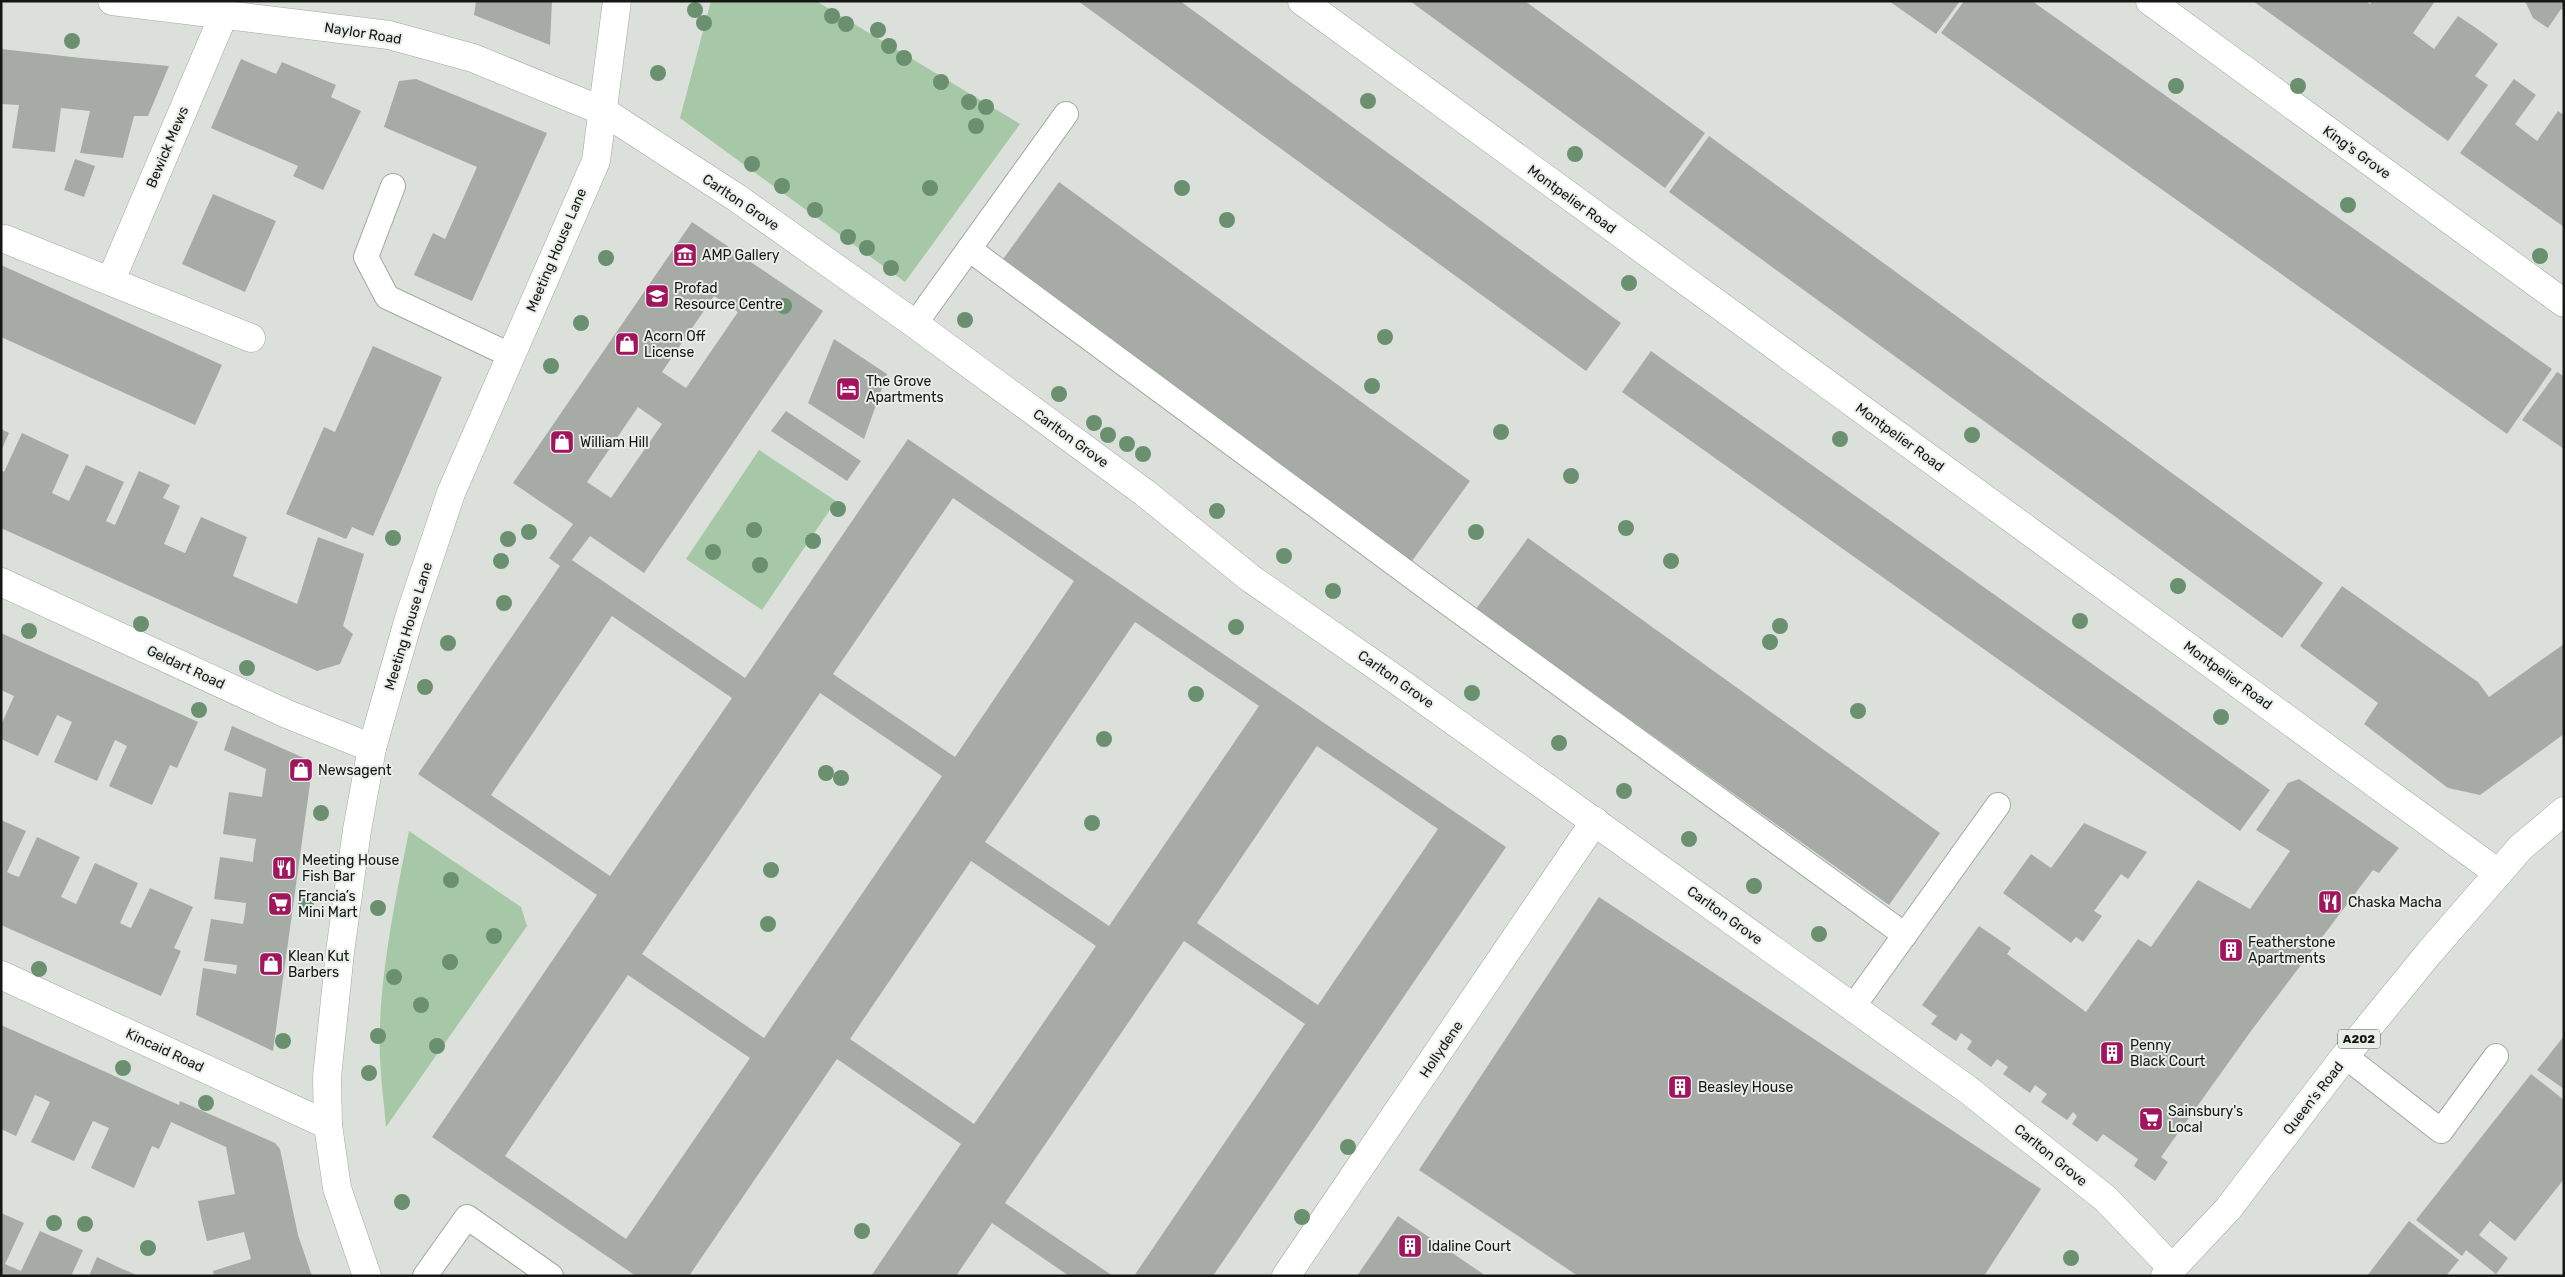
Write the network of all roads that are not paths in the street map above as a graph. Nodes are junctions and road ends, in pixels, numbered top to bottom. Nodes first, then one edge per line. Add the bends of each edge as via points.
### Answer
1 (112, 1) edge
2 (616, 1) edge
3 (1302, 1) edge
4 (2150, 1) edge
5 (224, 14) junction
6 (603, 111) junction
7 (1066, 114) dead end
8 (393, 186) dead end
9 (5, 239) dead end
10 (969, 249) junction
11 (111, 280) junction
12 (2564, 303) edge
13 (915, 324) junction
14 (251, 338) dead end
15 (510, 355) junction
16 (1, 582) edge
17 (372, 748) junction
18 (1998, 805) dead end
19 (2564, 811) edge
20 (1595, 821) junction
21 (2498, 872) junction
22 (1905, 935) junction
23 (1, 975) edge
24 (1853, 1007) junction
25 (2345, 1056) junction
26 (2496, 1056) dead end
27 (328, 1126) junction
28 (2168, 1272) edge
29 (367, 1276) edge
30 (425, 1276) edge
31 (551, 1276) edge
32 (1286, 1276) edge

1 - 5 main road, Naylor Road
2 - 6 main road, Meeting House Lane
3 - 21 main road, Montpelier Road
4 - 12 main road, King's Grove
5 - 6 main road, Naylor Road via 389,35 472,58
5 - 11 main road, Bewick Mews
6 - 13 main road, Carlton Grove via 737,198
6 - 15 main road, Meeting House Lane via 596,161
7 - 10 lane
8 - 15 lane via 366,257 387,297
9 - 11 main road
10 - 13 lane
10 - 22 lane
11 - 14 main road
13 - 20 main road, Carlton Grove via 1146,493 1250,578
15 - 17 main road, Meeting House Lane via 451,493 409,618
16 - 17 main road, Geldart Road via 287,714
17 - 27 main road, Meeting House Lane via 340,952 327,1076
18 - 22 lane
19 - 21 main road, Queen's Road / A202
20 - 24 main road, Carlton Grove
20 - 32 main road, Hollydene
21 - 25 main road, Queen's Road / A202
22 - 24 lane
23 - 27 main road, Kincaid Road
24 - 28 main road, Carlton Grove via 1967,1089 2106,1199
25 - 26 lane via 2441,1131
25 - 28 main road, Queen's Road / A202 via 2228,1209
27 - 29 main road, Meeting House Lane via 338,1188
30 - 31 lane via 467,1217

